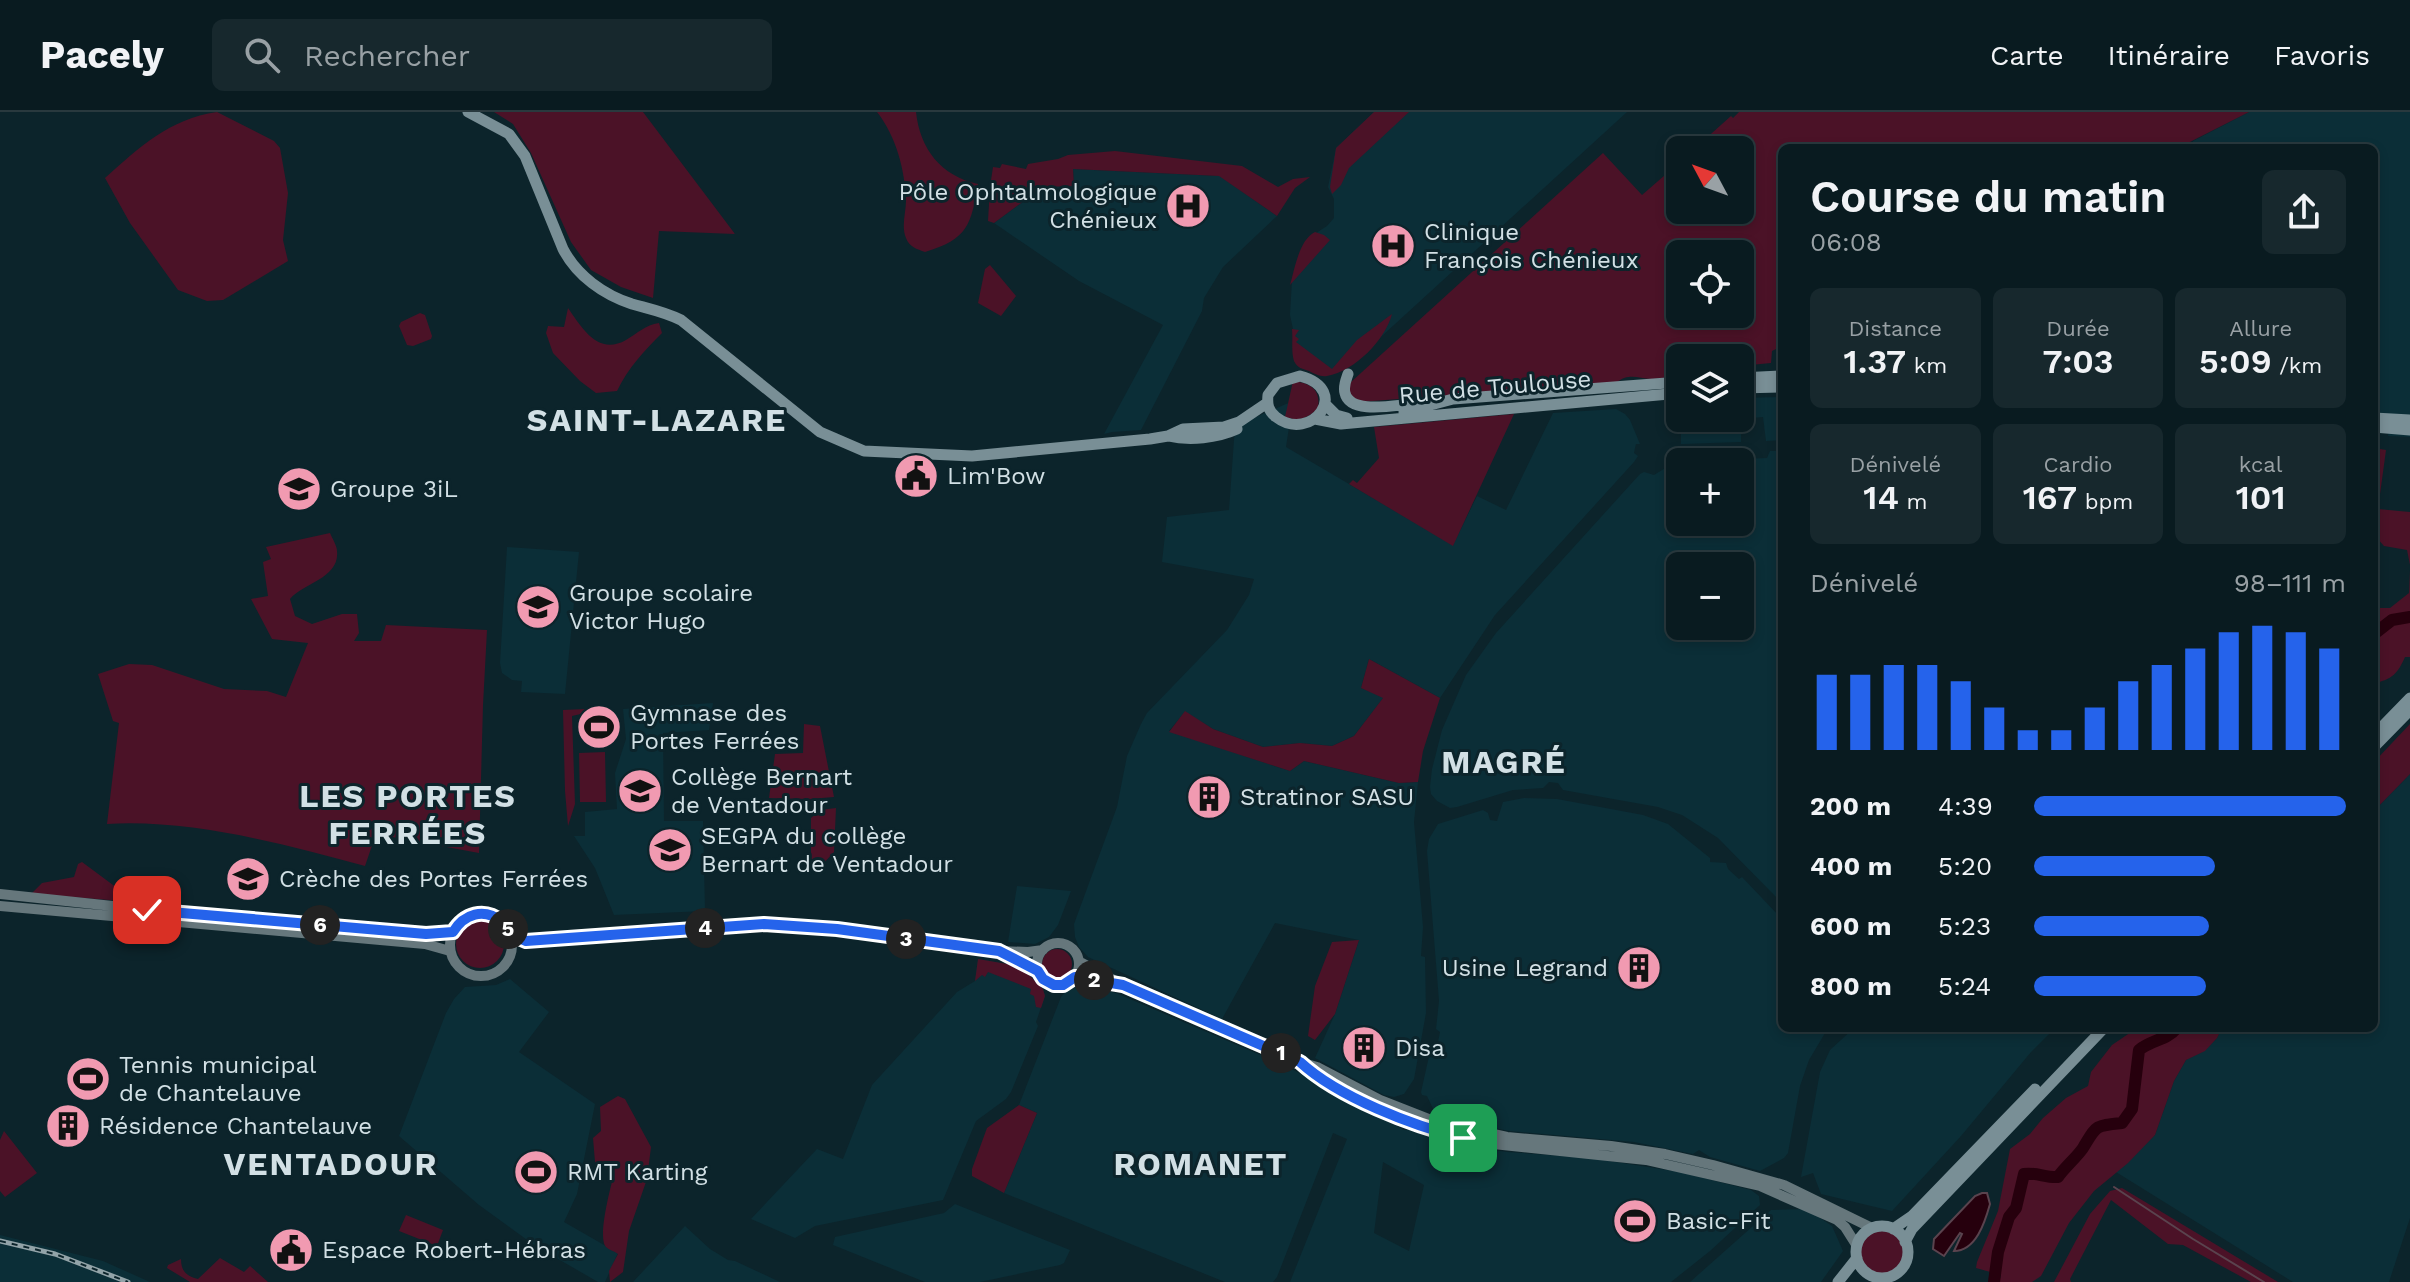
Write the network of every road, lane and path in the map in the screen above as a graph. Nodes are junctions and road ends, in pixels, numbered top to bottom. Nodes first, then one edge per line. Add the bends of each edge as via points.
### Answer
1 (468, 112) edge
2 (1348, 374) dead end
3 (1778, 376) edge
4 (1754, 377) edge
5 (1666, 383) edge
6 (1778, 387) edge
7 (1754, 388) edge
8 (1666, 394) edge
9 (1325, 404) junction
10 (1430, 404) junction
11 (1270, 409) junction
12 (2378, 418) edge
13 (1315, 419) junction
14 (2410, 420) edge
15 (2378, 427) edge
16 (2410, 430) edge
17 (2410, 698) edge
18 (2410, 710) edge
19 (2378, 731) edge
20 (2378, 743) edge
21 (0, 894) edge
22 (0, 906) edge
23 (453, 932) junction
24 (511, 934) junction
25 (526, 941) junction
26 (1043, 950) junction
27 (450, 951) junction
28 (999, 951) junction
29 (512, 952) junction
30 (1080, 962) junction
31 (1038, 971) junction
32 (1075, 977) junction
33 (1123, 985) junction
34 (2090, 1032) edge
35 (2100, 1032) edge
36 (1300, 1062) junction
37 (1872, 1228) junction
38 (1893, 1229) junction
39 (1905, 1242) junction
40 (1857, 1252) junction
41 (1863, 1278) edge
42 (1838, 1282) edge

1 - 11 main road via 509,134 525,156 569,260 587,280 614,297 681,320 820,432 864,451 972,456 1225,435
2 - 10 main road via 1345,396 1351,404
3 - 4 main road
5 - 10 main road, Rue de Toulouse
6 - 7 main road
8 - 13 main road, Rue de Toulouse via 1341,424
9 - 10 main road, Rue de Toulouse via 1343,418
9 - 11 main road via 1318,383 1300,376 1277,383 1268,395
9 - 13 main road
11 - 13 main road via 1292,424
12 - 14 main road
15 - 16 main road
17 - 19 main road
18 - 20 main road
21 - 23 main road via 197,915
22 - 27 main road via 425,944
23 - 24 main road via 469,916 485,914 500,920
23 - 27 main road
24 - 25 main road
24 - 29 main road
25 - 28 main road via 764,924
25 - 29 main road
26 - 28 main road
26 - 30 main road via 1065,944
26 - 31 main road
27 - 29 main road via 464,972 477,976 497,972
28 - 31 main road
30 - 32 main road
30 - 33 main road
31 - 32 main road via 1054,985
32 - 33 main road
33 - 36 main road
34 - 38 main road via 1912,1216
35 - 39 main road
36 - 37 main road via 1431,1120 1507,1137 1611,1146 1713,1165 1784,1185
36 - 40 main road via 1375,1108 1443,1133 1484,1143 1646,1160 1760,1186 1837,1220
37 - 38 main road
37 - 40 main road via 1861,1236
38 - 39 main road
39 - 41 main road via 1906,1262 1893,1276
40 - 41 main road
40 - 42 main road

